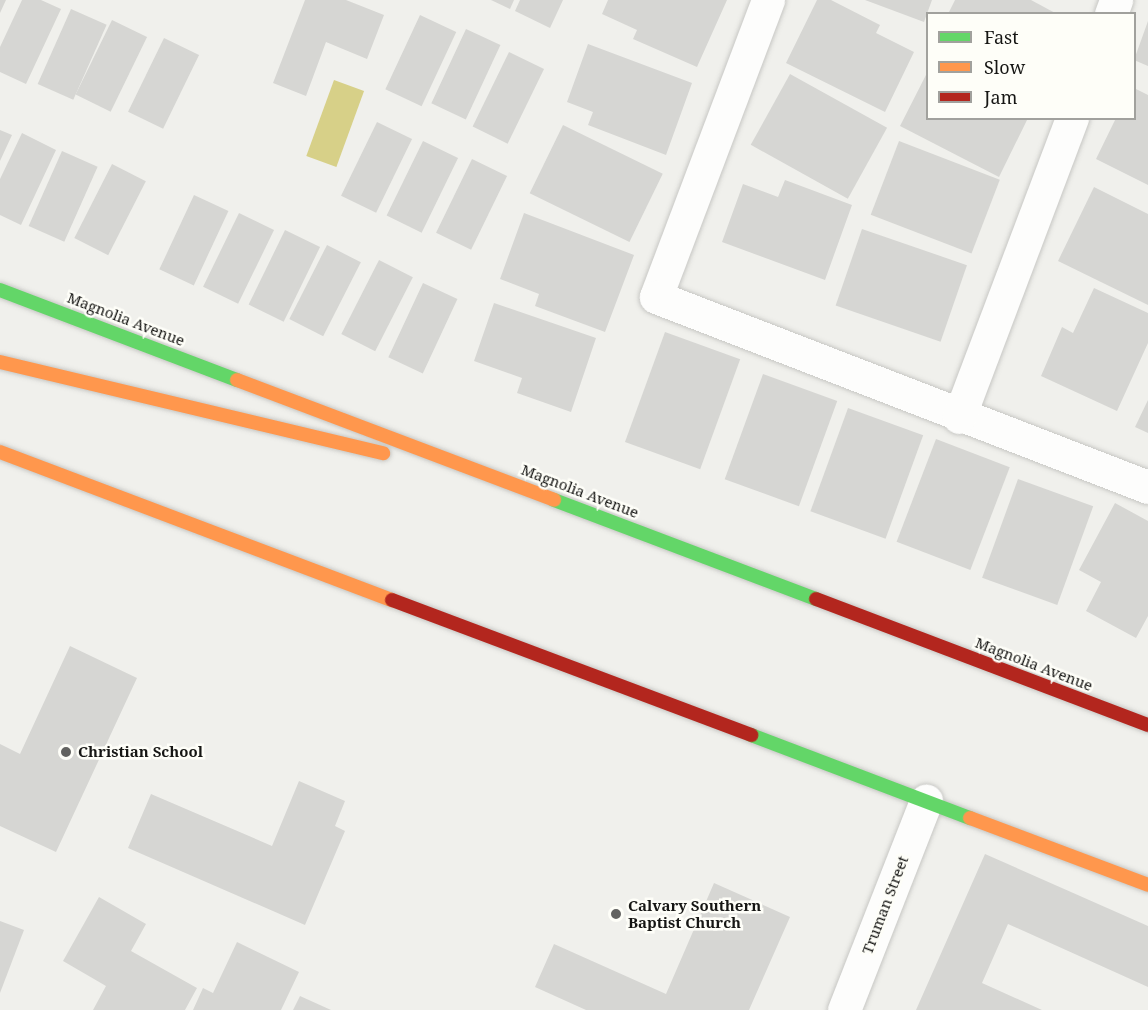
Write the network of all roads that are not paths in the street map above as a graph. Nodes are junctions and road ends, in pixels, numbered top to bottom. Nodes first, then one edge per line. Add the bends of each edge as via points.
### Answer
1 (768, 0) edge
2 (1071, 120) edge
3 (0, 290) edge
4 (0, 362) edge
5 (959, 417) junction
6 (0, 452) edge
7 (516, 485) junction
8 (1148, 487) edge
9 (1148, 725) edge
10 (926, 801) junction
11 (1148, 885) edge
12 (844, 1010) edge

1 - 5 street via 656,297
2 - 5 street
3 - 7 main road, Magnolia Avenue
4 - 7 main road
5 - 8 street
6 - 10 main road
7 - 9 main road, Magnolia Avenue
10 - 11 main road
10 - 12 street, Truman Street

